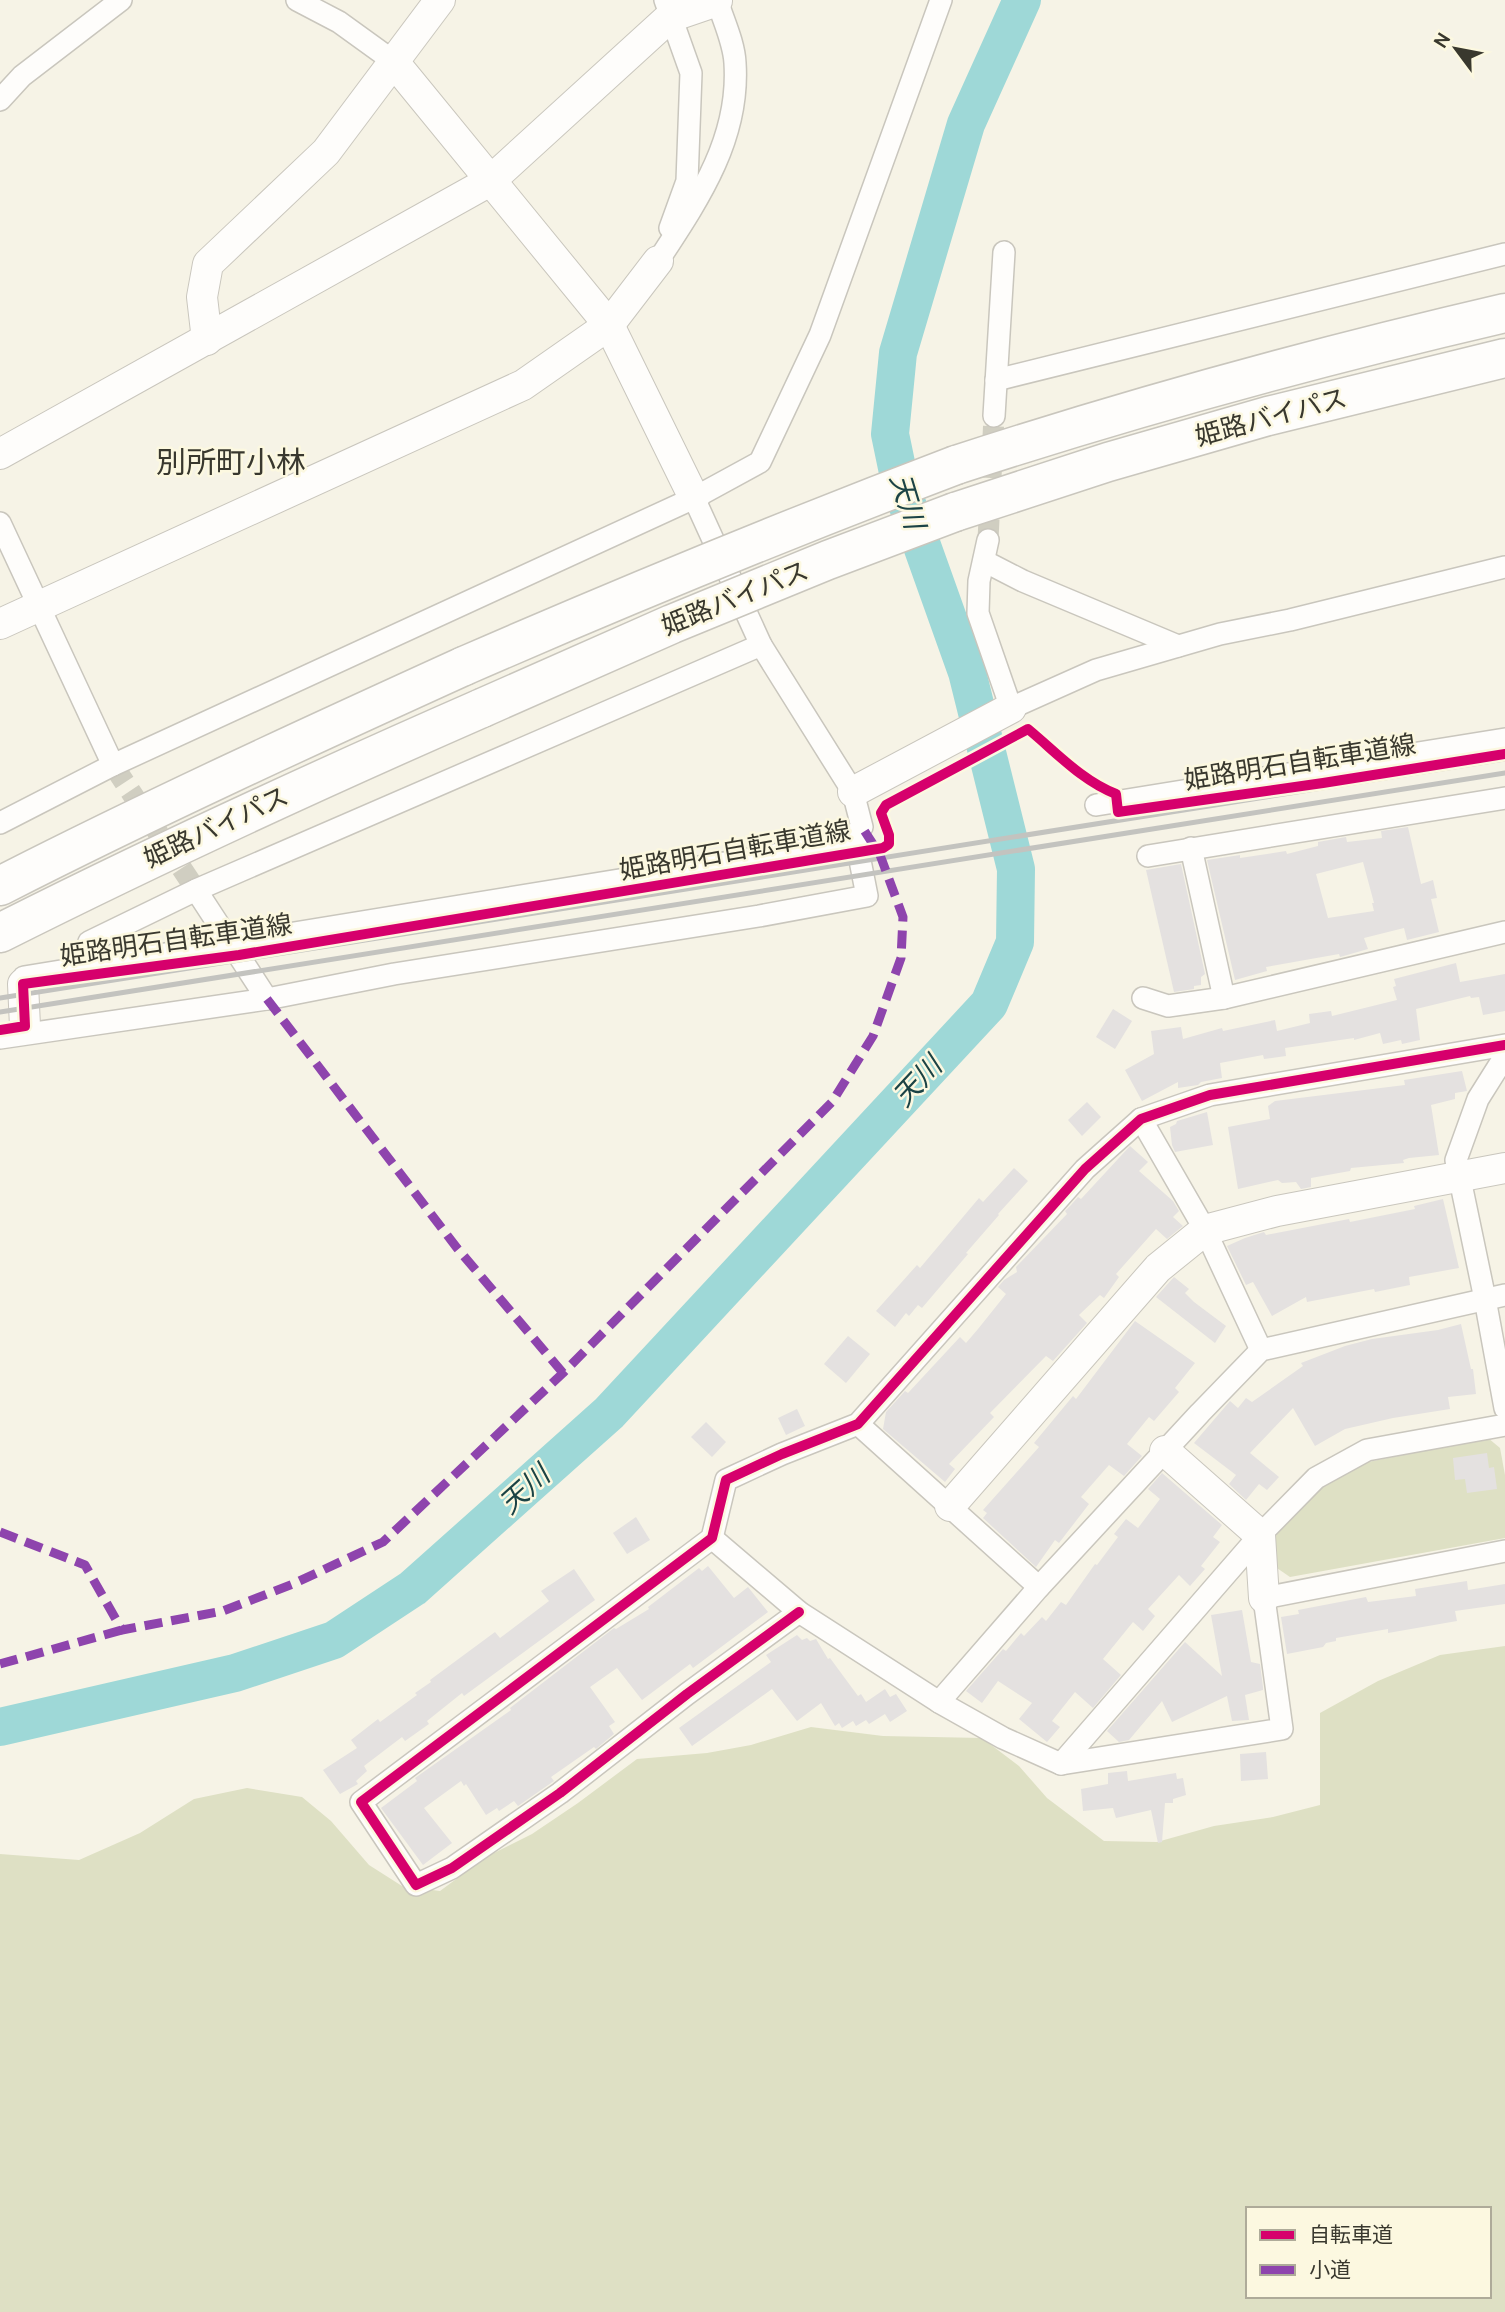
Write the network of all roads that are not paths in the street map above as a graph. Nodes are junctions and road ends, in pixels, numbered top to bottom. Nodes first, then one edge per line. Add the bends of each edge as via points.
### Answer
1 (121, 0) edge
2 (297, 0) edge
3 (440, 0) edge
4 (941, 0) edge
5 (717, 1) edge
6 (668, 8) edge
7 (393, 61) junction
8 (0, 100) edge
9 (490, 181) junction
10 (1004, 252) dead end
11 (1505, 254) edge
12 (658, 261) junction
13 (1505, 313) edge
14 (609, 325) junction
15 (207, 340) junction
16 (1505, 358) edge
17 (996, 380) junction
18 (994, 416) tunnel mouth
19 (0, 454) edge
20 (694, 498) junction
21 (0, 523) edge
22 (1505, 567) edge
23 (40, 605) junction
24 (0, 624) edge
25 (761, 645) junction
26 (1178, 646) junction
27 (1006, 710) junction
28 (1505, 739) edge
29 (113, 765) junction
30 (861, 787) junction
31 (1505, 798) edge
32 (1096, 805) dead end
33 (0, 823) edge
34 (855, 835) junction
35 (1191, 848) junction
36 (1148, 856) dead end
37 (0, 886) edge
38 (196, 890) junction
39 (1505, 932) edge
40 (0, 933) edge
41 (232, 944) junction
42 (96, 965) junction
43 (23, 984) joint
44 (1143, 998) dead end
45 (1224, 998) junction
46 (267, 999) junction
47 (13, 1032) edge
48 (1505, 1045) edge
49 (1505, 1056) edge
50 (1141, 1119) junction
51 (1505, 1168) edge
52 (1459, 1176) junction
53 (1205, 1230) junction
54 (1495, 1297) edge
55 (1261, 1350) junction
56 (1505, 1408) edge
57 (858, 1424) junction
58 (1505, 1425) edge
59 (1165, 1451) junction
60 (950, 1506) junction
61 (1261, 1535) junction
62 (712, 1538) junction
63 (1505, 1551) edge
64 (1039, 1587) junction
65 (1264, 1598) junction
66 (799, 1612) junction
67 (939, 1702) junction
68 (1061, 1764) junction

1 - 8 street via 22,76
2 - 7 street via 339,22
3 - 7 street
4 - 20 street via 820,335 760,462
5 - 6 street
5 - 12 street via 735,61 731,125 701,195
6 - 9 street
6 - 12 street via 691,73 687,181
7 - 9 street
7 - 15 street via 326,152 208,264 202,297
9 - 14 street
9 - 15 street
10 - 17 street
11 - 17 street
12 - 14 street
13 - 37 highway, 姫路バイパス, bridge via 1255,375 956,465 662,580 464,666 247,765
14 - 20 street
14 - 23 street via 523,385
15 - 19 street
16 - 40 highway, 姫路バイパス, bridge via 1268,416 1108,462 828,560 266,803
17 - 18 street
20 - 25 street
20 - 29 street
21 - 23 street
22 - 26 street
23 - 24 street
23 - 29 street
25 - 30 street
25 - 38 street
26 - 27 street via 1096,670
26 - 27 street via 1023,582 986,550 978,613
27 - 30 street
28 - 32 street
29 - 33 street
30 - 34 street via 862,827
31 - 35 street
34 - 41 street via 847,843 817,849
34 - 46 street via 867,896
35 - 36 street
35 - 45 street
38 - 41 street
38 - 42 street via 89,942
39 - 45 street
41 - 42 street
41 - 46 street
42 - 43 street via 24,976
43 - 47 street
44 - 45 street via 1168,1006
46 - 47 street
48 - 50 street via 1210,1095
49 - 52 street via 1478,1099 1456,1160
50 - 53 street
50 - 57 street via 1085,1169
51 - 52 street
52 - 53 street via 1277,1211
52 - 54 street
53 - 55 street
53 - 60 street via 1158,1268
54 - 55 street
54 - 56 street
55 - 59 street
57 - 60 street
57 - 62 street via 726,1480
58 - 61 street via 1367,1450 1316,1478
59 - 61 street
59 - 64 street
60 - 64 street
61 - 65 street
61 - 68 street
62 - 66 street
62 - 66 street via 361,1802 416,1885 452,1868 560,1793
63 - 65 street
64 - 67 street
65 - 68 street via 1282,1729
66 - 67 street
67 - 68 street

